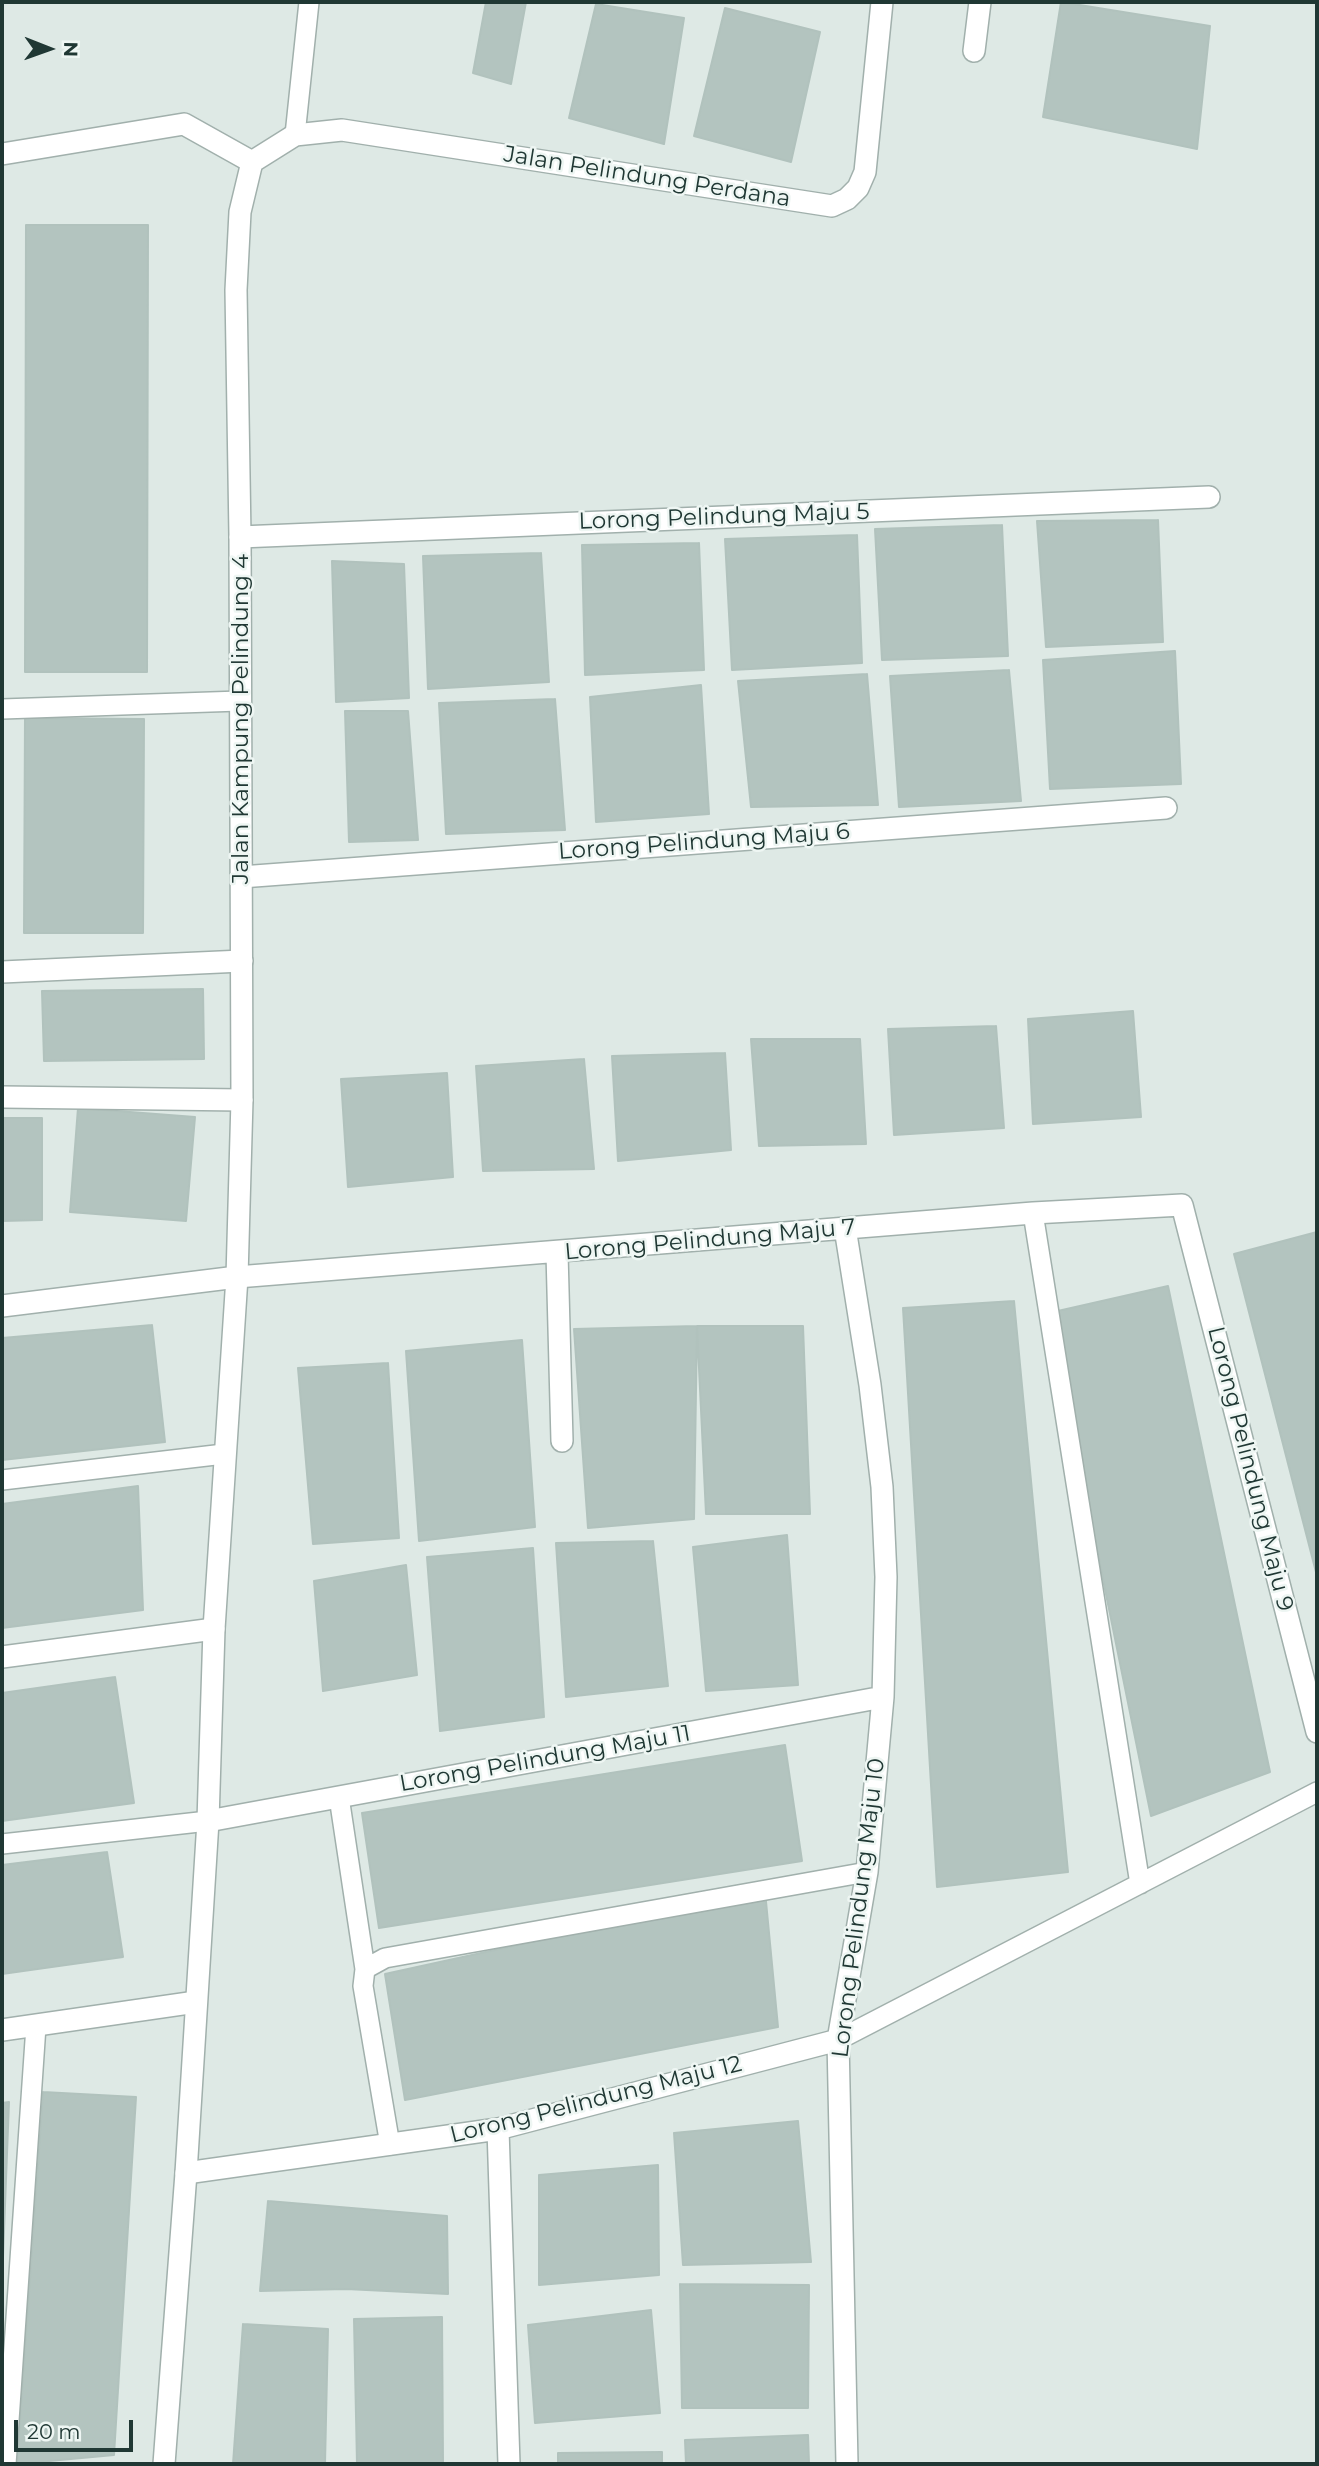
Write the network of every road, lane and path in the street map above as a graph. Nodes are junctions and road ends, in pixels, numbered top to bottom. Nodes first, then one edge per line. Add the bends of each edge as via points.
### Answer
1 (309, 2) edge
2 (882, 2) edge
3 (981, 2) edge
4 (974, 51) dead end
5 (295, 135) junction
6 (2, 154) edge
7 (252, 162) junction
8 (1209, 497) dead end
9 (240, 537) junction
10 (240, 701) junction
11 (2, 709) edge
12 (1166, 808) dead end
13 (241, 877) junction
14 (242, 961) junction
15 (2, 972) edge
16 (2, 1097) edge
17 (242, 1100) junction
18 (1182, 1205) joint
19 (1033, 1213) junction
20 (845, 1228) junction
21 (558, 1253) junction
22 (237, 1277) junction
23 (2, 1307) edge
24 (562, 1441) dead end
25 (225, 1454) junction
26 (2, 1480) edge
27 (214, 1629) junction
28 (2, 1657) edge
29 (883, 1697) junction
30 (1317, 1732) edge
31 (1317, 1792) edge
32 (340, 1797) junction
33 (208, 1821) junction
34 (2, 1844) edge
35 (867, 1872) junction
36 (1140, 1884) junction
37 (365, 1969) junction
38 (197, 2002) junction
39 (36, 2026) junction
40 (2, 2031) edge
41 (838, 2040) junction
42 (498, 2129) junction
43 (390, 2145) junction
44 (186, 2174) junction
45 (6, 2464) edge
46 (164, 2464) edge
47 (509, 2464) edge
48 (848, 2464) edge

1 - 5 lane
2 - 5 street, Jalan Pelindung Perdana via 865,172 853,194 832,205 342,130
3 - 4 street
5 - 7 street, Jalan Pelindung Perdana
6 - 7 street via 184,124
7 - 9 street, Jalan Kampung Pelindung 4 via 237,242
8 - 9 street, Lorong Pelindung Maju 5
9 - 10 street, Jalan Kampung Pelindung 4
10 - 11 lane
10 - 13 street, Jalan Kampung Pelindung 4
12 - 13 street, Lorong Pelindung Maju 6
13 - 14 street, Jalan Kampung Pelindung 4
14 - 15 street
14 - 17 street, Jalan Kampung Pelindung 4
16 - 17 street
17 - 22 street, Jalan Kampung Pelindung 4
18 - 19 street, Lorong Pelindung Maju 7
18 - 30 street, Lorong Pelindung Maju 9
19 - 20 street, Lorong Pelindung Maju 7
19 - 36 lane
20 - 21 street, Lorong Pelindung Maju 7
20 - 29 street, Lorong Pelindung Maju 10 via 882,1487 886,1577
21 - 22 street, Lorong Pelindung Maju 7
21 - 24 street
22 - 23 street, Lorong Pelindung Maju 7
22 - 25 street, Jalan Kampung Pelindung 4
25 - 26 lane
25 - 27 street, Jalan Kampung Pelindung 4
27 - 28 street
27 - 33 street, Jalan Kampung Pelindung 4
29 - 32 street, Lorong Pelindung Maju 11
29 - 35 street, Lorong Pelindung Maju 10
31 - 36 lane
32 - 33 street, Lorong Pelindung Maju 11
32 - 37 lane
33 - 34 lane
33 - 38 street, Jalan Kampung Pelindung 4
35 - 37 lane via 385,1958
35 - 41 street, Lorong Pelindung Maju 10
36 - 41 lane
37 - 43 lane via 363,1986
38 - 39 street
38 - 44 street, Jalan Kampung Pelindung 4
39 - 40 street
39 - 45 lane
41 - 42 street, Lorong Pelindung Maju 12
41 - 48 street, Lorong Pelindung Maju 10
42 - 43 street, Lorong Pelindung Maju 12
42 - 47 street
43 - 44 street, Lorong Pelindung Maju 12
44 - 46 street, Jalan Kampung Pelindung 4

